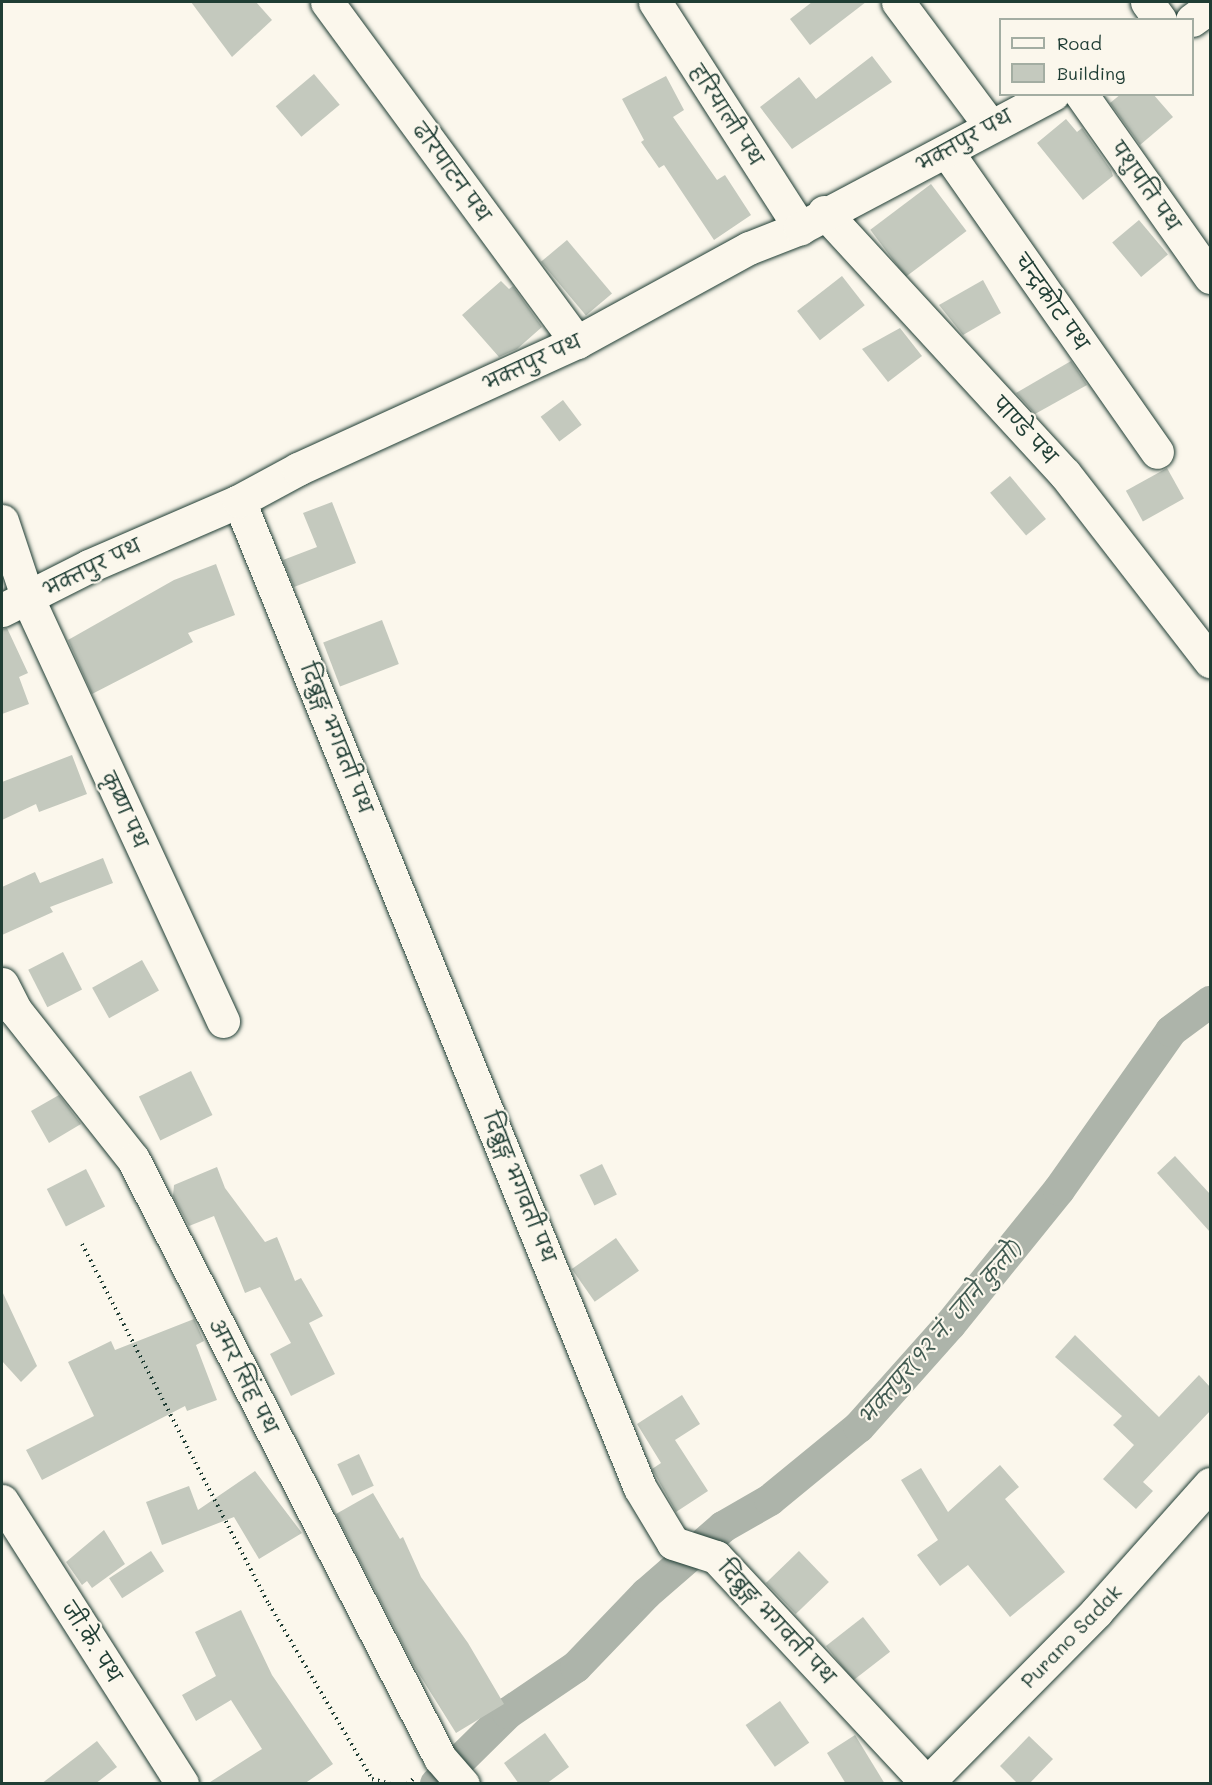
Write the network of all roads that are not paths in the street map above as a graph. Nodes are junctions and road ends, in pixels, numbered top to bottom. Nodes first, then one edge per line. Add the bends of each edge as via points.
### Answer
1 (327, 2) edge
2 (655, 2) edge
3 (898, 2) edge
4 (1147, 2) edge
5 (1210, 7) edge
6 (1159, 18) edge
7 (1194, 19) edge
8 (1049, 96) edge
9 (1082, 96) edge
10 (989, 124) junction
11 (946, 152) junction
12 (812, 220) junction
13 (1210, 277) edge
14 (577, 342) junction
15 (1157, 452) dead end
16 (239, 501) junction
17 (2, 521) edge
18 (15, 605) edge
19 (1210, 661) edge
20 (2, 984) edge
21 (223, 1021) dead end
22 (1210, 1484) edge
23 (2, 1501) edge
24 (454, 1773) edge
25 (926, 1783) edge
26 (182, 1784) edge

1 - 14 street, ढोरपाटन पथ
2 - 12 street, हरियाली पथ
3 - 10 street
4 - 6 street
5 - 7 street
8 - 10 street, भक्तपुर पथ
9 - 13 street, पशुपति पथ
10 - 11 street, भक्तपुर पथ
11 - 12 street, भक्तपुर पथ
11 - 15 street, चन्द्रकोट पथ
12 - 14 street, भक्तपुर पथ via 749,248
12 - 19 street, पाण्डे पथ via 1065,474
14 - 16 street, भक्तपुर पथ via 298,469
16 - 18 street, भक्तपुर पथ via 89,566
16 - 25 street, दिब्रुङ्ग भगवती पथ via 640,1488 674,1543 716,1557
17 - 18 street, कृष्ण पथ
18 - 21 street, कृष्ण पथ
20 - 24 street, अमर सिंह पथ via 16,1011 133,1159
22 - 25 street, Purano Sadak via 1097,1611
23 - 26 street, जी.के. पथ

